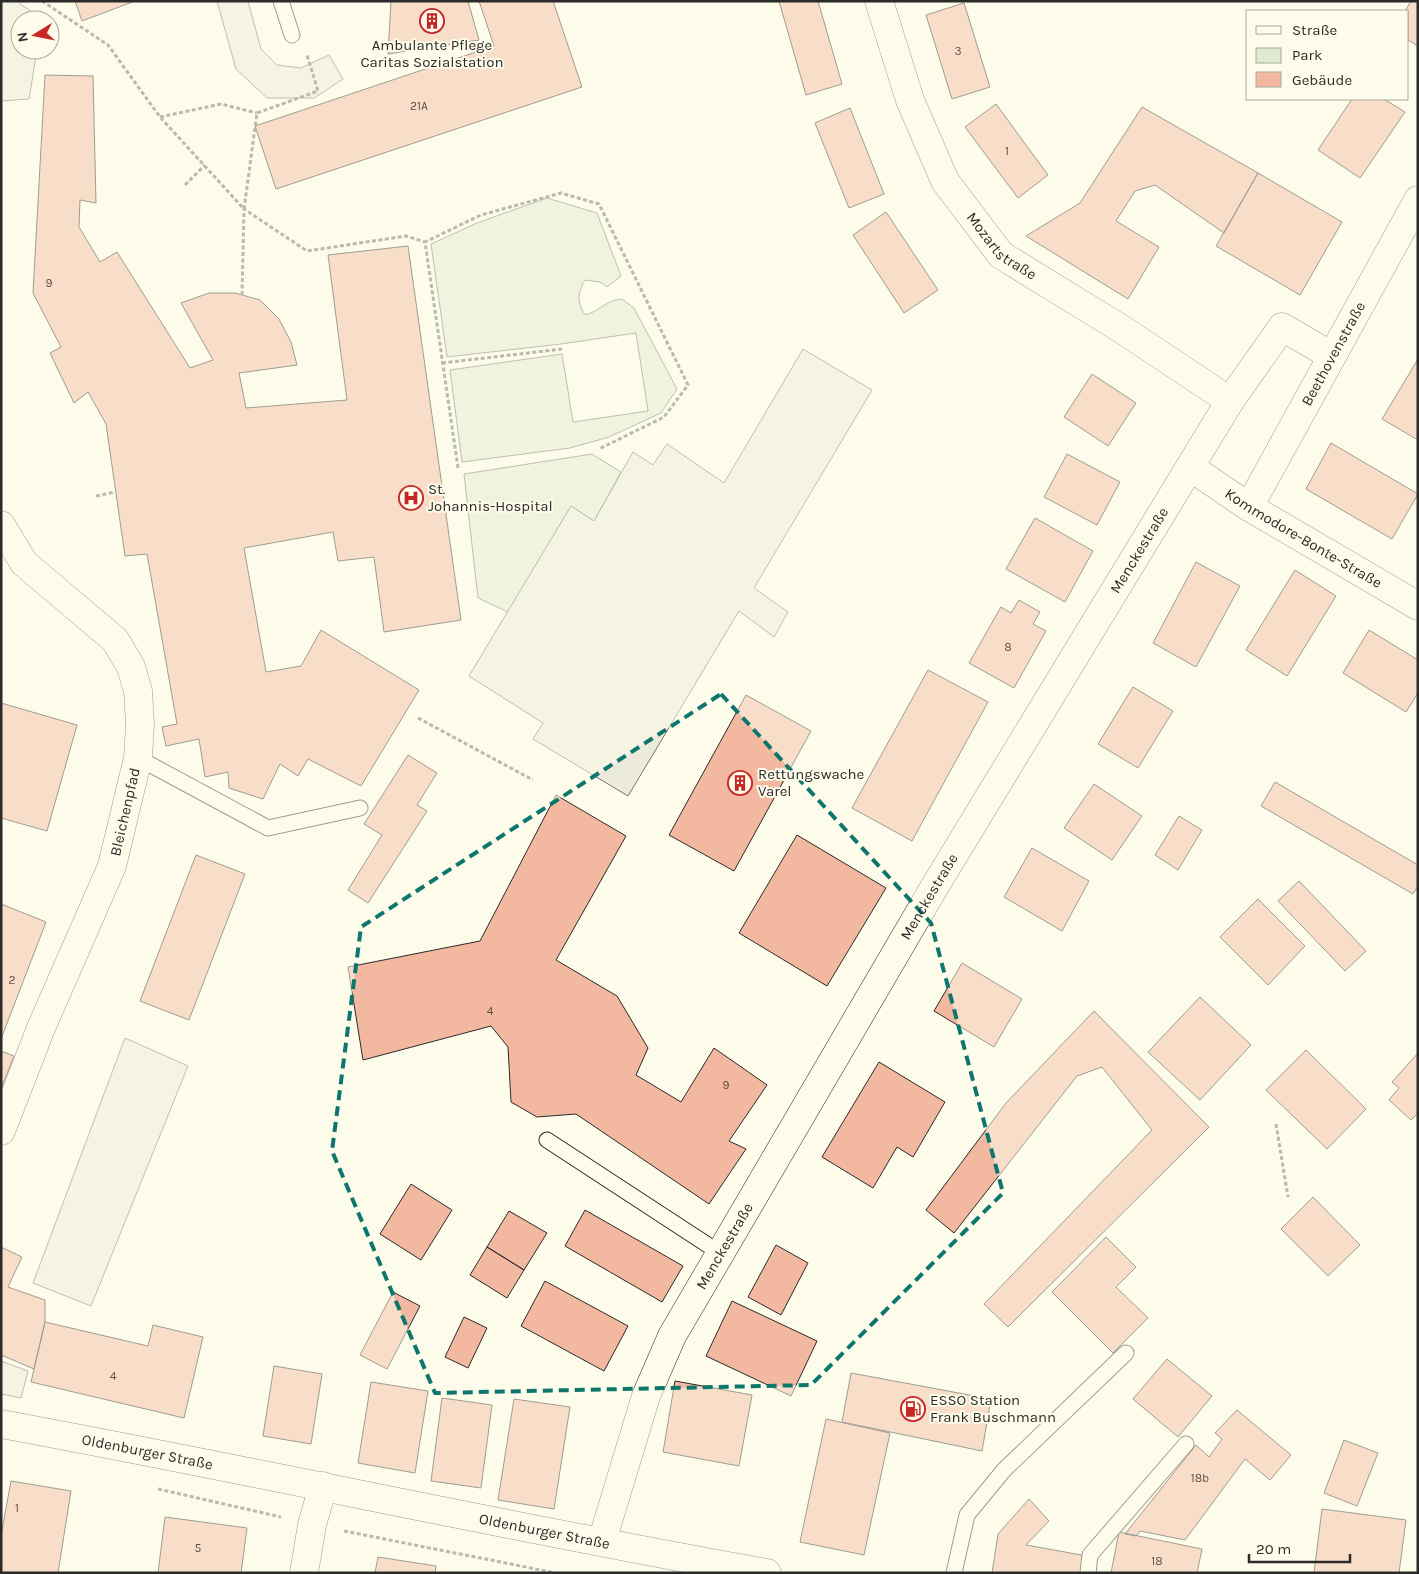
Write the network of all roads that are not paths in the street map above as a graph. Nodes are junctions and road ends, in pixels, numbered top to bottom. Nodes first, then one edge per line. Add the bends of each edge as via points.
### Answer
1 (281, 1) edge
2 (879, 1) edge
3 (292, 35) dead end
4 (1418, 200) edge
5 (1332, 356) junction
6 (1230, 401) junction
7 (1190, 467) junction
8 (1249, 507) junction
9 (1, 525) edge
10 (1418, 606) edge
11 (138, 758) junction
12 (360, 808) dead end
13 (1, 1131) edge
14 (547, 1140) dead end
15 (720, 1253) junction
16 (1126, 1353) dead end
17 (1, 1424) edge
18 (1186, 1444) dead end
19 (323, 1486) junction
20 (602, 1541) junction
21 (719, 1569) edge
22 (304, 1573) edge
23 (766, 1573) edge
24 (954, 1573) edge
25 (1088, 1573) edge

1 - 3 lane
2 - 6 street, Mozartstraße via 910,100 945,181 1002,255
4 - 5 street, Beethovenstraße
5 - 6 street, Menckestraße via 1282,327
5 - 8 street, Beethovenstraße
6 - 7 street, Menckestraße
7 - 8 street, Kommodore-Bonte-Straße
7 - 15 street, Menckestraße via 934,886
8 - 10 street, Kommodore-Bonte-Straße
9 - 11 street, Bleichenpfad via 24,562 116,640 138,691
11 - 12 lane via 268,828
11 - 13 street, Bleichenpfad via 112,866 41,1028
14 - 15 lane
15 - 20 street, Menckestraße via 672,1336 646,1396
16 - 24 lane via 1004,1470 967,1515
17 - 19 street, Oldenburger Straße
18 - 25 lane via 1090,1555
19 - 20 street, Oldenburger Straße
19 - 22 street
20 - 21 street, Oldenburger Straße
21 - 23 street, Oldenburger Straße

